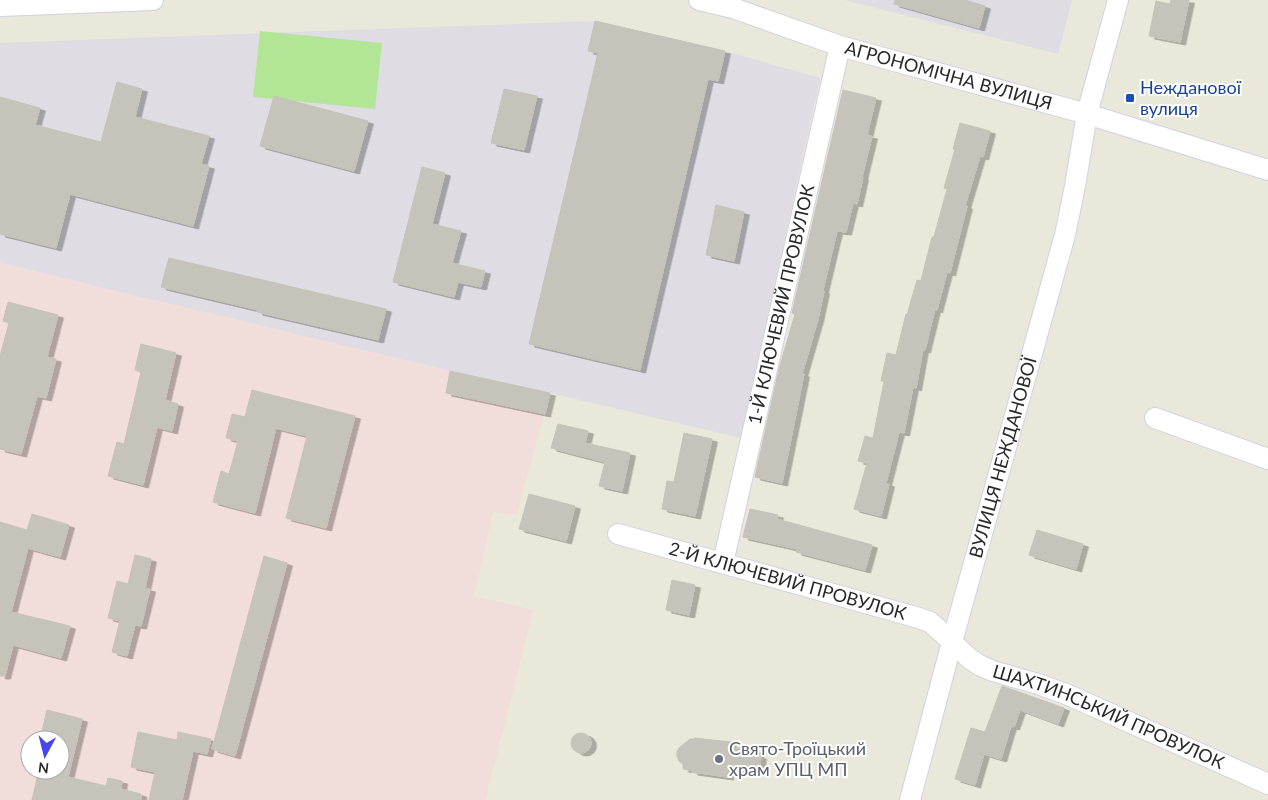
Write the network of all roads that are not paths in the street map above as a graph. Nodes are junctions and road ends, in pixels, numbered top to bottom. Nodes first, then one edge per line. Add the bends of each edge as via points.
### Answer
1 (153, 0) edge
2 (699, 0) edge
3 (1118, 0) edge
4 (0, 6) edge
5 (840, 46) junction
6 (1087, 114) junction
7 (1268, 170) edge
8 (1155, 418) dead end
9 (1268, 459) edge
10 (618, 534) dead end
11 (723, 563) junction
12 (952, 642) junction
13 (1268, 784) edge
14 (910, 800) edge

1 - 4 street
2 - 5 street, АГРОНОМІЧНА ВУЛИЦЯ via 733,8
3 - 6 street
5 - 6 street, АГРОНОМІЧНА ВУЛИЦЯ
5 - 11 street, 1-Й КЛЮЧЕВИЙ ПРОВУЛОК
6 - 7 street, АГРОНОМІЧНА ВУЛИЦЯ
6 - 12 street, ВУЛИЦЯ НЕЖДАНОВОЇ via 1065,235
8 - 9 street
10 - 11 street, 2-Й КЛЮЧЕВИЙ ПРОВУЛОК
11 - 12 street, 2-Й КЛЮЧЕВИЙ ПРОВУЛОК via 919,618 930,622
12 - 13 street, ШАХТИНСЬКИЙ ПРОВУЛОК via 981,666 1066,694
12 - 14 street, ВУЛИЦЯ НЕЖДАНОВОЇ

